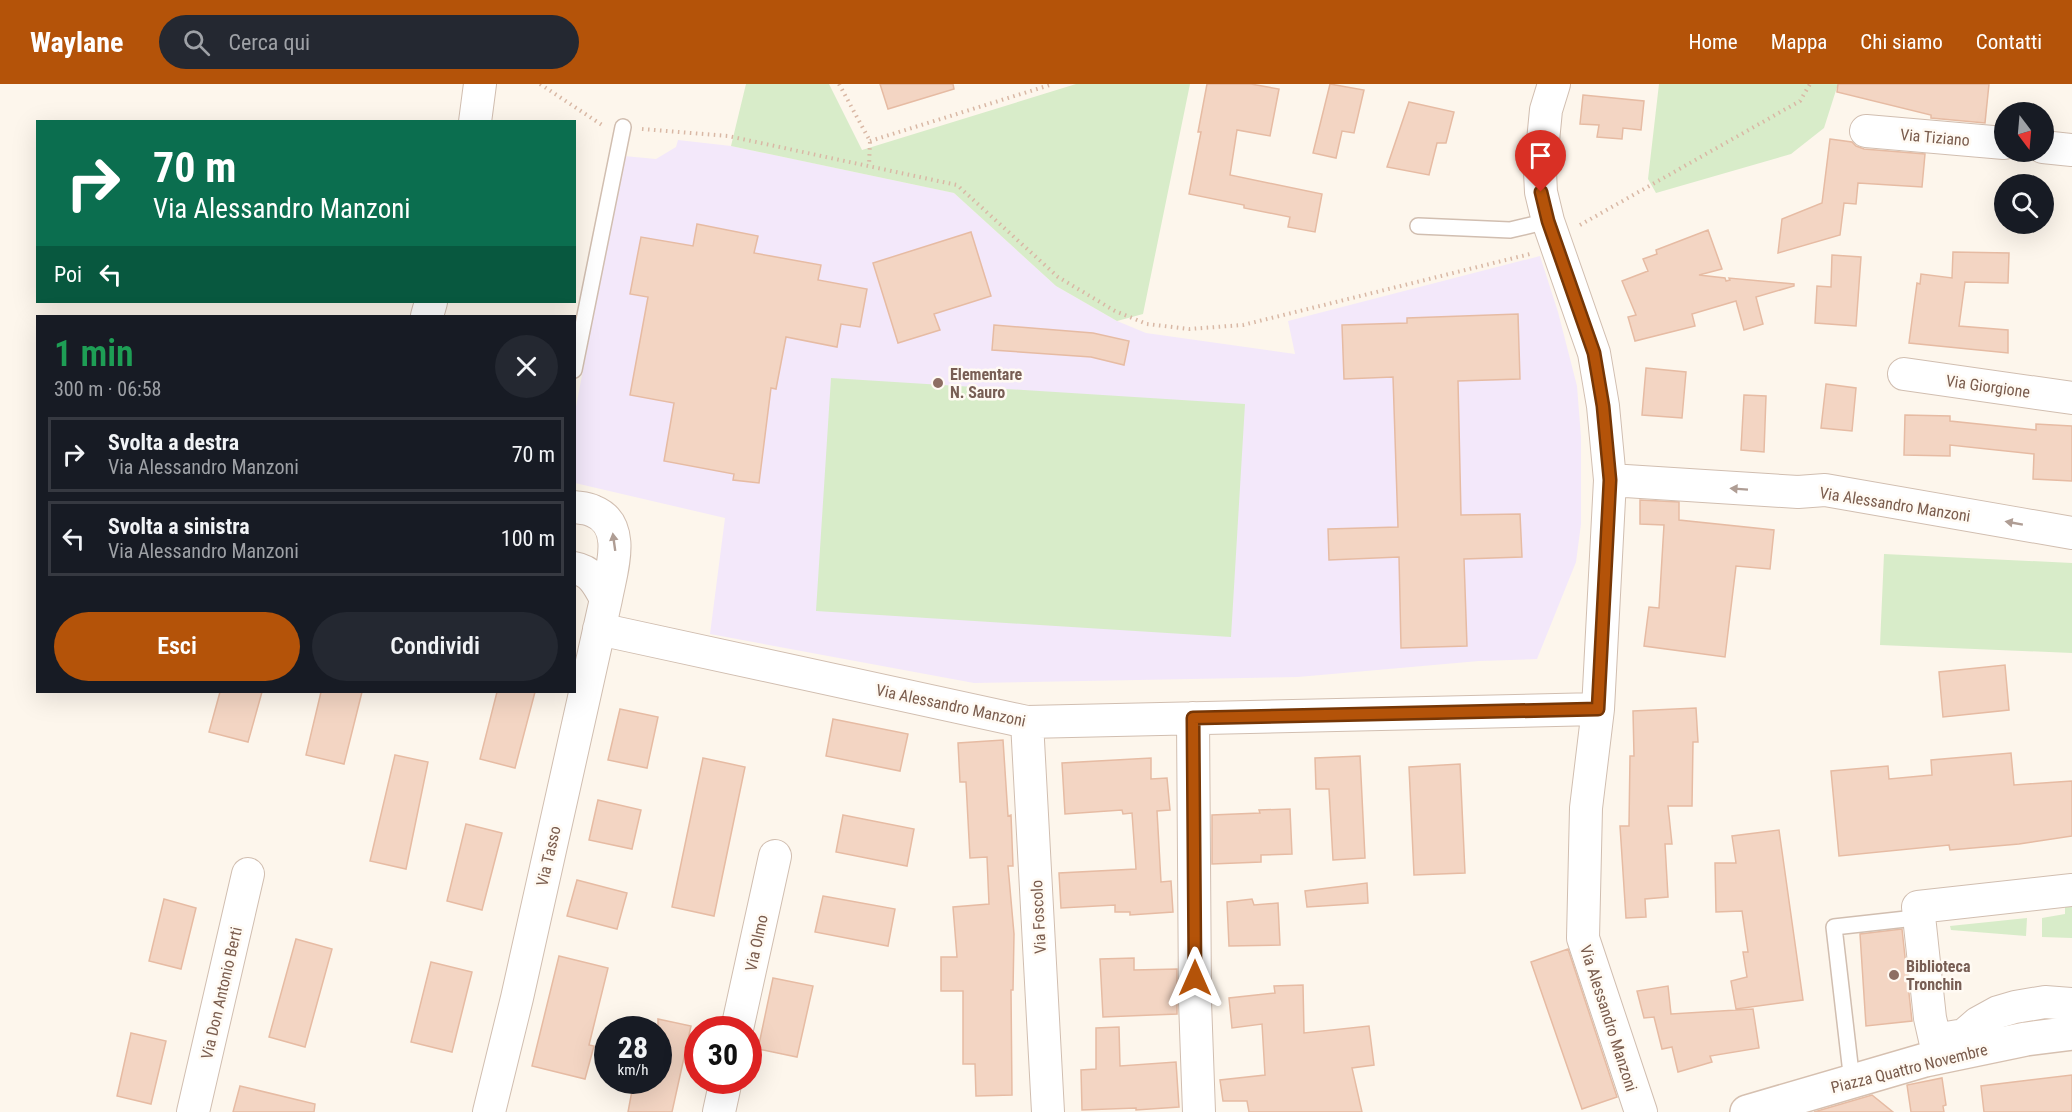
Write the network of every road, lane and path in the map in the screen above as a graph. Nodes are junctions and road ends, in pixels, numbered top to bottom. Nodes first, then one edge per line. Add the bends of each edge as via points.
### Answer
1 (480, 84) edge
2 (540, 84) edge
3 (839, 84) edge
4 (1053, 84) edge
5 (1554, 84) edge
6 (1810, 84) edge
7 (475, 120) edge
8 (622, 127) junction
9 (1866, 131) dead end
10 (870, 141) junction
11 (1994, 143) edge
12 (2054, 148) edge
13 (2072, 150) edge
14 (869, 166) junction
15 (1563, 224) junction
16 (1418, 226) dead end
17 (1535, 252) dead end
18 (576, 360) edge
19 (1904, 374) dead end
20 (2072, 398) edge
21 (1610, 480) junction
22 (576, 507) edge
23 (2072, 533) edge
24 (576, 568) edge
25 (606, 599) junction
26 (599, 629) junction
27 (1598, 709) junction
28 (1193, 718) junction
29 (1027, 722) junction
30 (775, 856) dead end
31 (248, 874) dead end
32 (2072, 890) edge
33 (2037, 905) dead end
34 (2072, 1004) edge
35 (740, 1016) edge
36 (2072, 1033) edge
37 (1851, 1082) junction
38 (723, 1094) edge
39 (194, 1112) edge
40 (489, 1112) edge
41 (719, 1112) edge
42 (1048, 1112) edge
43 (1199, 1112) edge
44 (1641, 1112) edge
45 (1747, 1112) edge

1 - 7 street
2 - 8 path via 602,126
3 - 10 path
4 - 10 path
5 - 15 street, Via Alessandro Manzoni via 1546,110 1541,192
6 - 15 path via 1800,101
8 - 14 path via 728,136
8 - 18 lane
9 - 11 street, Via Tiziano
10 - 14 path
12 - 13 street
14 - 17 path via 957,185 1058,277 1115,311 1147,324 1189,329 1243,325
15 - 16 lane via 1510,230
15 - 21 street, Via Alessandro Manzoni via 1594,353
19 - 20 street, Via Giorgione
23 -> 21 street, Via Alessandro Manzoni via 1825,490 1798,492
21 - 27 street, Via Alessandro Manzoni
25 -> 22 street, Via Tasso via 616,547 610,524 594,511
24 - 25 street via 585,570
25 - 26 street, Via Tasso
26 - 29 street, Via Alessandro Manzoni
26 - 40 street, Via Tasso
27 - 28 street, Via Alessandro Manzoni
27 - 44 street, Via Alessandro Manzoni via 1586,808 1583,938
28 - 29 street, Via Alessandro Manzoni
28 - 43 street
29 - 42 street, Via Foscolo
30 - 35 street, Via Olmo
31 - 39 street, Via Don Antonio Berti
32 - 34 street, Piazza Quattro Novembre via 1918,907 1935,1040 1964,1035 1998,1012 2015,1007 2045,1002
33 - 37 lane via 1834,927
36 - 37 street, Piazza Quattro Novembre via 1925,1060
37 - 45 street, Piazza Quattro Novembre
38 - 41 street

